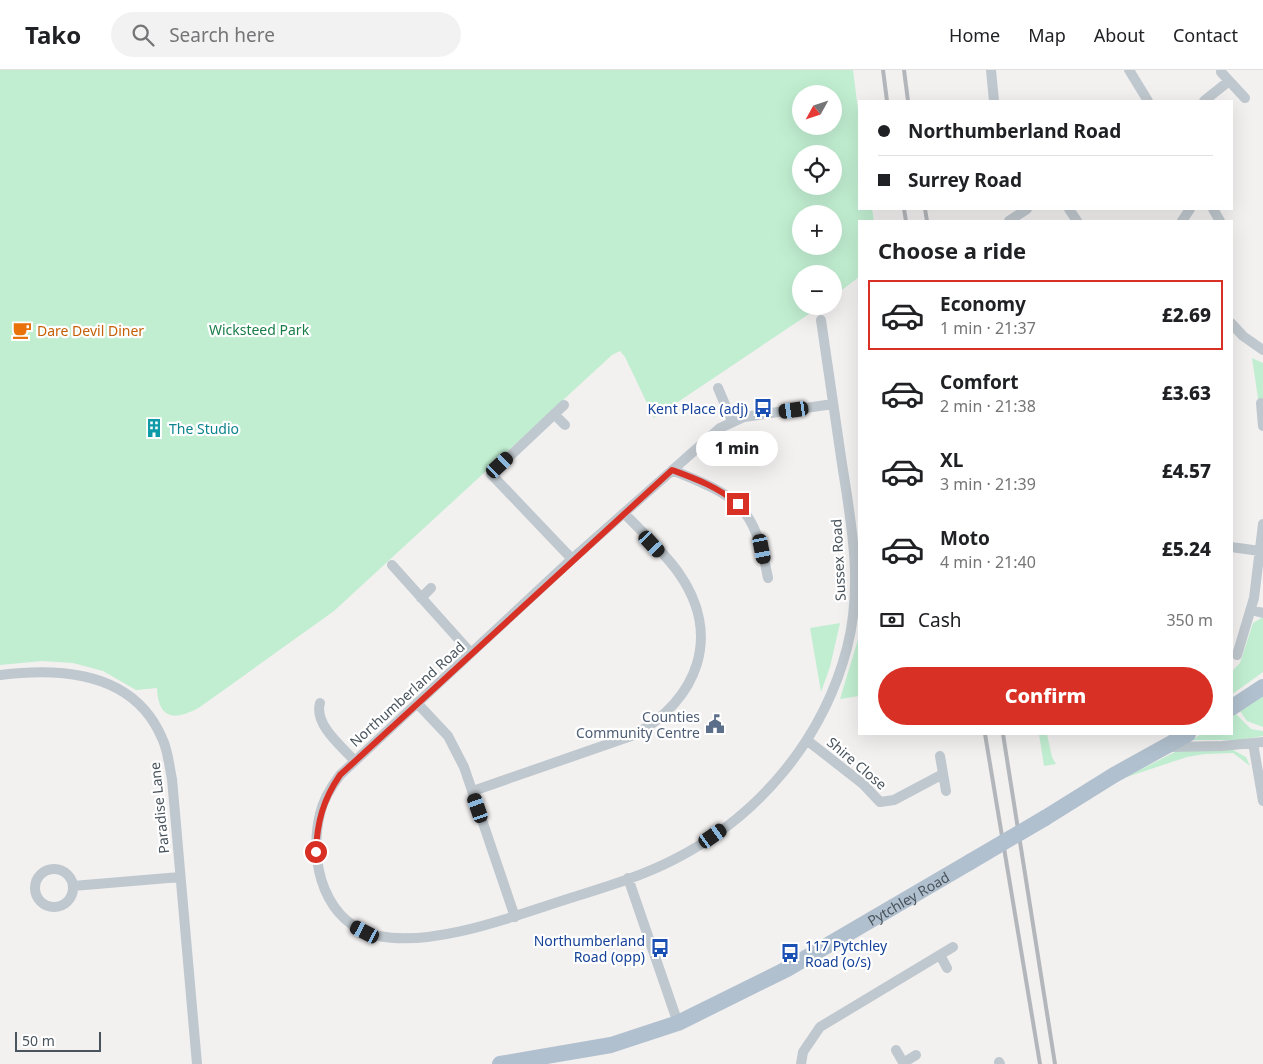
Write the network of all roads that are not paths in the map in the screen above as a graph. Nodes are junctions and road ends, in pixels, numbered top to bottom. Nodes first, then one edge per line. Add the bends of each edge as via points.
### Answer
1 (991, 70) edge
2 (1129, 70) edge
3 (1221, 72) dead end
4 (1229, 81) junction
5 (1244, 98) dead end
6 (994, 100) edge
7 (1147, 100) edge
8 (1205, 100) edge
9 (1026, 210) edge
10 (1010, 220) edge
11 (821, 320) dead end
12 (1233, 325) edge
13 (1263, 350) edge
14 (718, 388) dead end
15 (1261, 403) dead end
16 (564, 404) dead end
17 (834, 404) junction
18 (554, 414) junction
19 (732, 421) junction
20 (564, 425) dead end
21 (1263, 426) edge
22 (672, 470) junction
23 (624, 513) junction
24 (1263, 524) edge
25 (1233, 547) edge
26 (1260, 551) junction
27 (572, 559) junction
28 (392, 566) dead end
29 (768, 578) dead end
30 (431, 588) dead end
31 (421, 598) junction
32 (1251, 610) junction
33 (1263, 613) edge
34 (472, 653) junction
35 (1237, 655) dead end
36 (0, 675) edge
37 (1263, 687) edge
38 (320, 703) dead end
39 (417, 703) junction
40 (1233, 707) edge
41 (1186, 735) edge
42 (808, 741) junction
43 (1258, 743) edge
44 (1162, 748) junction
45 (940, 756) dead end
46 (354, 760) junction
47 (943, 774) junction
48 (946, 791) dead end
49 (473, 792) junction
50 (1263, 800) edge
51 (180, 877) junction
52 (628, 878) junction
53 (73, 886) dead end
54 (515, 917) junction
55 (953, 947) dead end
56 (940, 955) junction
57 (947, 968) dead end
58 (678, 1023) junction
59 (896, 1050) dead end
60 (916, 1055) dead end
61 (904, 1063) edge
62 (197, 1064) edge
63 (500, 1064) edge
64 (800, 1064) edge

1 - 6 street
2 - 7 street
3 - 4 street
4 - 5 street
4 - 8 street
9 - 10 street
11 - 17 street, Sussex Road
12 - 13 street
14 - 19 street
15 - 21 street
16 - 18 street
17 - 19 street, Northumberland Road
17 - 42 street, Sussex Road via 853,536 855,599 847,648 837,680
18 - 20 street
18 - 27 street via 491,474
19 - 22 street, Northumberland Road via 708,436
22 - 23 street, Northumberland Road
22 - 29 street via 707,483 738,504 757,532
23 - 27 street, Northumberland Road
23 - 49 street via 678,572 695,606 700,645 691,681 671,710 634,735
24 - 26 street
25 - 26 street
26 - 32 street
27 - 34 street, Northumberland Road
28 - 31 street
30 - 31 street
31 - 34 street
32 - 33 street
32 - 35 street
34 - 39 street, Northumberland Road
36 - 51 street, Paradise Lane via 51,673 84,676 104,681 129,694 142,707 163,738 167,753
37 - 40 main road
38 - 46 street via 317,712 322,724
39 - 46 street, Northumberland Road
39 - 49 street via 451,742
41 - 44 main road, Pytchley Road
42 - 47 street, Shire Close via 864,784 880,802 894,800
42 - 52 street, Sussex Road via 767,792 724,829 674,860
43 - 44 street
43 - 50 street
44 - 58 main road, Pytchley Road, bridge via 787,969
45 - 47 street
46 - 54 street, Northumberland Road via 328,793 316,834 323,888 341,915 365,932 394,938 452,933
47 - 48 street
49 - 54 street
51 - 53 street
51 - 62 street, Paradise Lane
52 - 54 street, Northumberland Road
52 - 58 street
55 - 56 street
56 - 57 street
56 - 64 street via 820,1027 803,1052
58 - 63 main road, Pytchley Road via 611,1045
59 - 61 street
60 - 61 street

